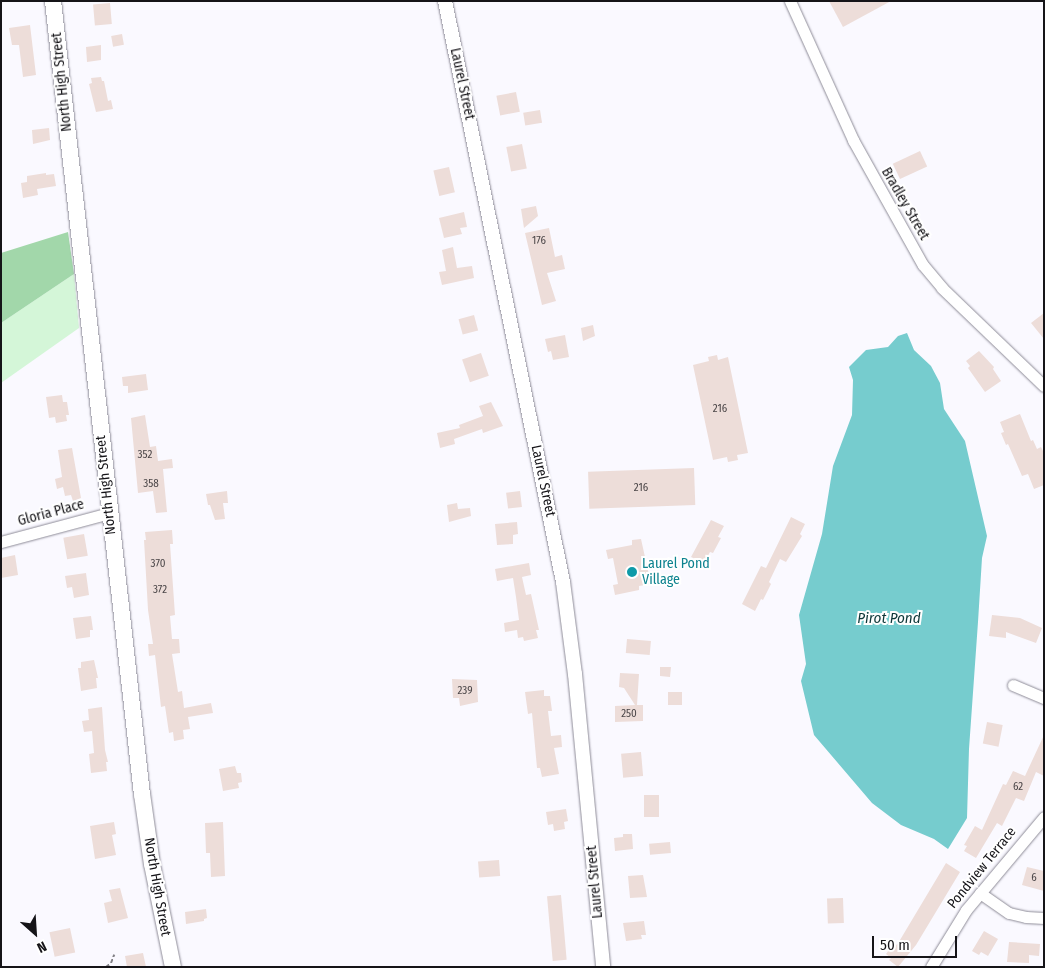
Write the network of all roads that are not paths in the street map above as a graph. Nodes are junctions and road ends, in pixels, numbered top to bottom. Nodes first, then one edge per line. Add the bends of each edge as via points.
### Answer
1 (53, 1) edge
2 (444, 1) edge
3 (790, 1) edge
4 (1044, 386) edge
5 (109, 512) junction
6 (1, 542) edge
7 (1012, 684) dead end
8 (1044, 698) edge
9 (1044, 817) edge
10 (980, 893) junction
11 (1044, 918) edge
12 (172, 967) edge
13 (603, 967) edge
14 (931, 967) edge

1 - 5 main road, North High Street
2 - 13 street, Laurel Street via 564,590
3 - 4 street, Bradley Street via 853,140 923,265 942,288
5 - 6 street, Gloria Place
5 - 12 main road, North High Street via 142,794
7 - 8 street
9 - 10 street, Pondview Terrace
10 - 11 street via 1009,913
10 - 14 street, Pondview Terrace

